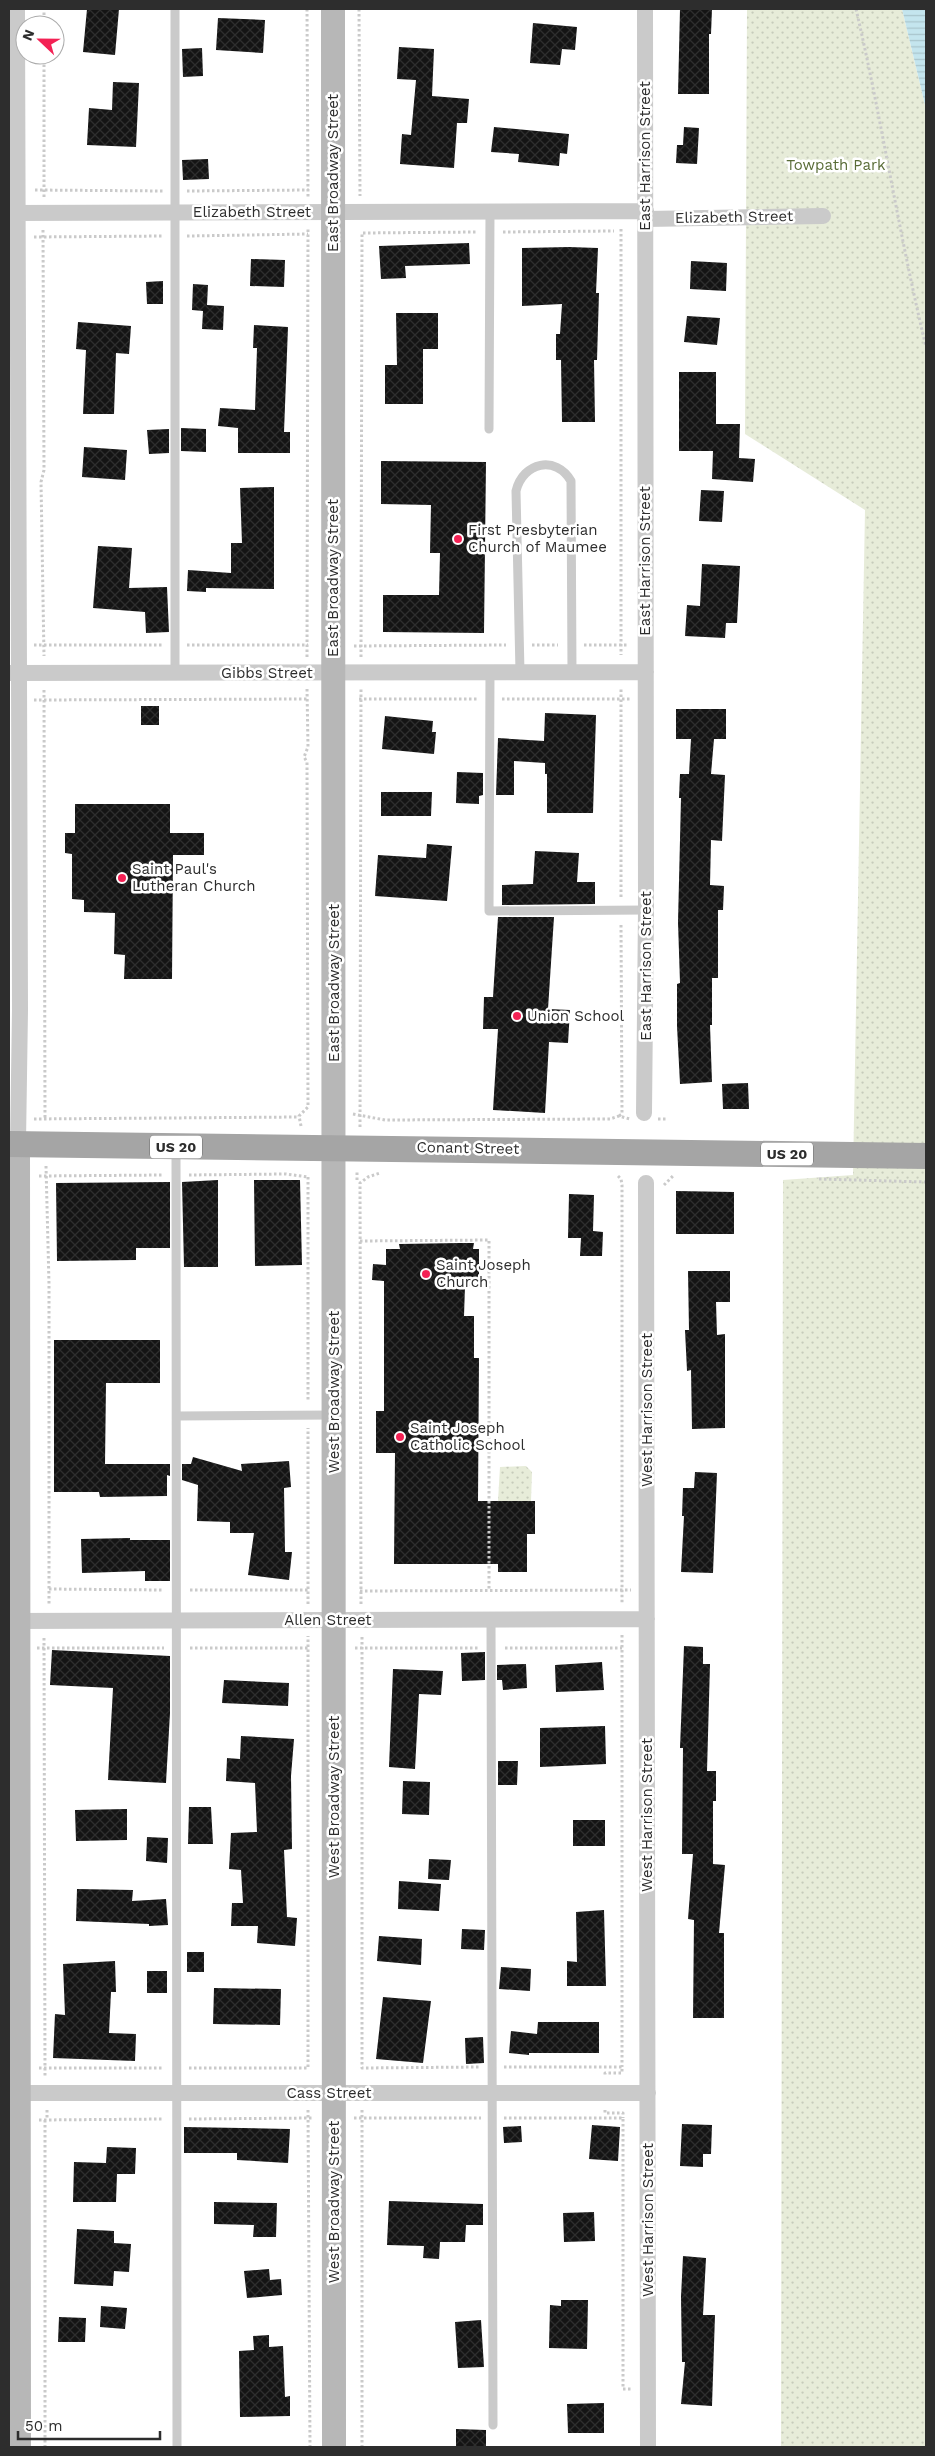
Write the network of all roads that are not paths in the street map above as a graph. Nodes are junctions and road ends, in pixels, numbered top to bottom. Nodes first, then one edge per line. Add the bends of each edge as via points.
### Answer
1 (17, 9) edge
2 (175, 9) edge
3 (333, 9) edge
4 (645, 9) edge
5 (333, 200) junction
6 (490, 212) junction
7 (13, 213) edge
8 (174, 213) junction
9 (823, 216) dead end
10 (646, 220) junction
11 (489, 429) dead end
12 (175, 672) junction
13 (333, 672) junction
14 (490, 672) junction
15 (520, 672) junction
16 (572, 672) junction
17 (646, 672) junction
18 (13, 673) edge
19 (646, 910) junction
20 (642, 1117) road end
21 (15, 1135) edge
22 (176, 1147) junction
23 (334, 1147) junction
24 (926, 1156) edge
25 (646, 1183) dead end
26 (334, 1415) junction
27 (176, 1416) junction
28 (176, 1619) junction
29 (647, 1619) junction
30 (333, 1620) junction
31 (492, 1620) junction
32 (14, 1621) edge
33 (334, 2093) junction
34 (492, 2093) junction
35 (648, 2093) junction
36 (14, 2094) edge
37 (175, 2094) junction
38 (493, 2425) dead end
39 (19, 2447) edge
40 (177, 2447) edge
41 (334, 2447) edge
42 (648, 2447) edge

1 - 7 street
2 - 8 lane
3 - 5 street, East Broadway Street
4 - 10 street, East Harrison Street
5 - 6 street, Elizabeth Street via 361,212
5 - 8 street, Elizabeth Street via 308,212
5 - 13 street, East Broadway Street
6 - 10 street, Elizabeth Street
6 - 11 lane
7 - 8 street, Elizabeth Street
7 - 18 street via 17,238
8 - 12 lane
9 - 10 street, Elizabeth Street
10 - 17 street, East Harrison Street
12 - 13 street, Gibbs Street
12 - 18 street, Gibbs Street
13 - 14 street, Gibbs Street
13 - 23 street, East Broadway Street
14 - 15 street, Gibbs Street
14 - 19 lane via 489,911
15 - 16 street, Gibbs Street
15 - 16 lane via 516,490 527,470 544,465 557,467 571,481
16 - 17 street, Gibbs Street
17 - 19 street, East Harrison Street
18 - 21 street
19 - 20 street, East Harrison Street
21 - 22 main road, Conant Street / US 20
21 - 32 street
22 - 23 main road, Conant Street / US 20
22 - 27 lane
23 - 24 main road, Conant Street / US 20
23 - 26 street, West Broadway Street
25 - 29 street, West Harrison Street
26 - 27 lane
26 - 30 street, West Broadway Street
27 - 28 lane
28 - 30 street, Allen Street
28 - 32 street, Allen Street
28 - 37 lane
29 - 31 street, Allen Street
29 - 35 street, West Harrison Street
30 - 31 street, Allen Street
30 - 33 street, West Broadway Street
31 - 34 lane
32 - 36 street via 18,1648 19,2068
33 - 34 street, Cass Street
33 - 37 street, Cass Street
33 - 41 street, West Broadway Street
34 - 35 street, Cass Street
34 - 38 lane
35 - 42 street, West Harrison Street
36 - 37 street, Cass Street
36 - 39 street via 19,2120
37 - 40 lane

